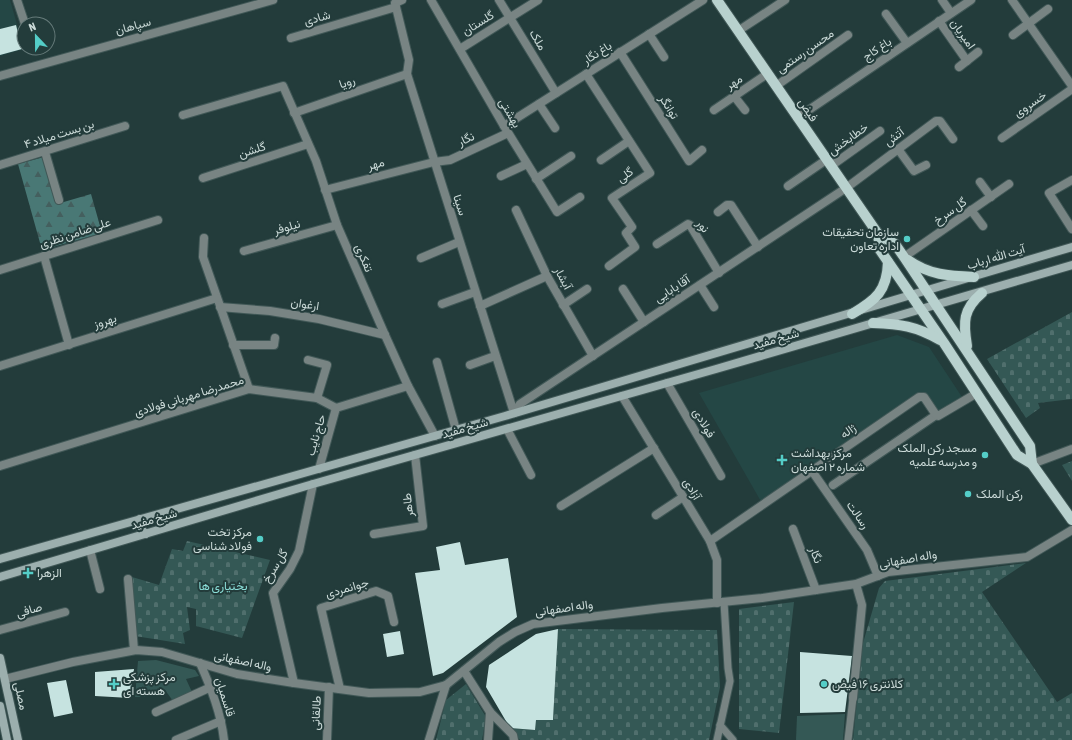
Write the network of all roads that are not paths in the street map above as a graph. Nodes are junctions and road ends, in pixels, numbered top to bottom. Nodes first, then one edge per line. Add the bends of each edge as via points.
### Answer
1 (17, 0) edge
2 (273, 0) edge
3 (431, 0) edge
4 (499, 0) edge
5 (538, 0) edge
6 (702, 0) edge
7 (716, 0) edge
8 (785, 0) edge
9 (942, 0) edge
10 (971, 0) edge
11 (1012, 0) edge
12 (398, 3) edge
13 (1048, 9) dead end
14 (886, 14) dead end
15 (951, 14) junction
16 (22, 16) edge
17 (510, 18) junction
18 (939, 21) junction
19 (1028, 23) junction
20 (738, 31) junction
21 (649, 34) junction
22 (1012, 34) dead end
23 (848, 35) dead end
24 (291, 38) dead end
25 (907, 43) junction
26 (460, 49) junction
27 (620, 52) junction
28 (978, 52) dead end
29 (664, 57) dead end
30 (967, 61) junction
31 (959, 67) dead end
32 (407, 74) junction
33 (586, 74) junction
34 (767, 74) junction
35 (0, 76) edge
36 (776, 86) junction
37 (1072, 86) edge
38 (1072, 89) edge
39 (556, 93) junction
40 (734, 96) junction
41 (539, 104) junction
42 (714, 110) dead end
43 (745, 110) dead end
44 (294, 113) junction
45 (183, 115) dead end
46 (797, 118) junction
47 (125, 126) dead end
48 (555, 128) dead end
49 (506, 129) junction
50 (880, 131) dead end
51 (1002, 138) dead end
52 (953, 139) dead end
53 (630, 141) junction
54 (308, 144) junction
55 (898, 149) junction
56 (702, 150) dead end
57 (45, 152) junction
58 (570, 156) dead end
59 (601, 160) dead end
60 (434, 162) junction
61 (828, 163) junction
62 (527, 164) junction
63 (0, 165) edge
64 (926, 165) dead end
65 (501, 176) dead end
66 (203, 178) dead end
67 (536, 179) junction
68 (1072, 180) edge
69 (980, 182) dead end
70 (1009, 184) dead end
71 (788, 186) dead end
72 (846, 188) junction
73 (325, 190) junction
74 (580, 197) dead end
75 (990, 197) junction
76 (59, 200) dead end
77 (516, 210) dead end
78 (971, 210) junction
79 (718, 212) dead end
80 (158, 220) dead end
81 (337, 225) junction
82 (983, 226) dead end
83 (1072, 229) edge
84 (878, 234) junction
85 (204, 238) dead end
86 (459, 242) junction
87 (657, 244) dead end
88 (758, 247) junction
89 (1072, 247) edge
90 (244, 251) dead end
91 (44, 256) junction
92 (904, 257) junction
93 (421, 258) dead end
94 (888, 262) junction
95 (1072, 265) edge
96 (609, 266) dead end
97 (0, 270) edge
98 (719, 272) junction
99 (547, 276) junction
100 (974, 277) junction
101 (700, 285) junction
102 (587, 289) dead end
103 (623, 289) dead end
104 (926, 290) junction
105 (475, 292) junction
106 (982, 293) junction
107 (910, 295) junction
108 (217, 298) junction
109 (442, 304) dead end
110 (563, 305) junction
111 (937, 305) junction
112 (480, 306) junction
113 (220, 307) junction
114 (714, 307) dead end
115 (920, 310) junction
116 (852, 314) junction
117 (644, 322) junction
118 (874, 323) junction
119 (385, 335) junction
120 (275, 338) dead end
121 (944, 343) junction
122 (69, 345) junction
123 (234, 345) junction
124 (732, 349) junction
125 (967, 350) junction
126 (496, 356) junction
127 (593, 356) junction
128 (706, 357) junction
129 (308, 360) dead end
130 (437, 362) dead end
131 (737, 363) junction
132 (470, 365) dead end
133 (0, 366) edge
134 (711, 371) junction
135 (667, 384) junction
136 (408, 386) junction
137 (249, 389) junction
138 (977, 393) junction
139 (622, 396) junction
140 (317, 398) junction
141 (336, 408) junction
142 (514, 413) junction
143 (936, 415) junction
144 (507, 429) junction
145 (456, 430) junction
146 (434, 436) junction
147 (654, 448) junction
148 (1072, 449) edge
149 (415, 455) junction
150 (1032, 464) junction
151 (0, 466) edge
152 (319, 469) junction
153 (812, 471) junction
154 (531, 475) dead end
155 (721, 476) dead end
156 (312, 484) junction
157 (833, 485) dead end
158 (684, 498) junction
159 (561, 506) dead end
160 (656, 515) dead end
161 (140, 520) junction
162 (1072, 520) edge
163 (116, 527) junction
164 (793, 529) dead end
165 (1072, 530) edge
166 (146, 534) junction
167 (374, 534) dead end
168 (120, 541) junction
169 (710, 541) junction
170 (90, 550) junction
171 (0, 559) edge
172 (878, 576) junction
173 (0, 577) edge
174 (128, 579) dead end
175 (856, 584) junction
176 (100, 589) dead end
177 (816, 590) junction
178 (721, 602) junction
179 (65, 612) dead end
180 (394, 622) dead end
181 (0, 630) edge
182 (134, 650) junction
183 (0, 658) edge
184 (200, 663) junction
185 (464, 670) junction
186 (5, 679) junction
187 (294, 683) junction
188 (446, 685) junction
189 (211, 687) junction
190 (329, 688) junction
191 (340, 689) junction
192 (853, 698) joint
193 (0, 706) edge
194 (156, 712) dead end
195 (490, 712) junction
196 (221, 721) junction
197 (2, 722) edge
198 (720, 725) junction
199 (7, 740) edge
200 (18, 740) edge
201 (176, 740) edge
202 (224, 740) edge
203 (327, 740) edge
204 (429, 740) edge
205 (488, 740) edge
206 (514, 740) edge
207 (717, 740) edge
208 (733, 740) edge
209 (848, 740) edge

1 - 16 street
2 - 35 street, سپاهان
3 - 26 street, بهشتی
4 - 17 street, ملک
5 - 17 street, گلستان
6 - 21 street, باغ نگار
7 - 20 main road, فیض
8 - 20 street
9 - 15 street
10 - 15 street, باغ کاج
11 - 19 street
12 - 24 street, شادی
12 - 32 street, سینا via 409,60
13 - 19 street
14 - 25 street
15 - 18 street, باغ کاج
17 - 26 street, گلستان
17 - 39 street, ملک
18 - 25 street, باغ کاج
18 - 30 street, امیریان
19 - 22 street
19 - 37 street
20 - 34 main road, فیض
21 - 27 street, باغ نگار
21 - 29 street
23 - 36 street, محسن رستمی
25 - 46 street, باغ کاج
26 - 49 street, بهشتی
27 - 33 street, باغ نگار
27 - 56 street, توانگر via 689,161
28 - 30 street, امیریان
30 - 31 street, امیریان
32 - 44 street, رویا
32 - 60 street, سینا
33 - 39 street, باغ نگار
33 - 53 street, گلی
34 - 36 main road, فیض
34 - 40 street, مهر
36 - 46 main road, فیض
38 - 51 street, خسروی
39 - 41 street, باغ نگار
40 - 42 street, مهر
40 - 43 street
41 - 48 street
41 - 49 street, باغ نگار
44 - 45 street, تفکری via 283,86
44 - 54 street, تفکری
46 - 61 main road, فیض
47 - 57 street, بن بست میلاد ۴
49 - 60 street, نگار via 450,160
49 - 62 street, بهشتی
50 - 61 street, خطابخش
52 - 55 street, آتش via 938,120
53 - 59 street
53 - 96 street, گلی via 650,173 612,198 632,227 626,233 635,247
54 - 66 street, گلشن
54 - 73 street, تفکری
55 - 64 street via 914,171
55 - 72 street, آتش
57 - 63 street, بن بست میلاد ۴
57 - 76 street
58 - 67 street
60 - 73 street, مهر
60 - 86 street, سینا
61 - 71 street, خطابخش
61 - 72 main road, فیض
62 - 65 street
62 - 67 street, بهشتی
67 - 74 street, بهشتی via 557,212
68 - 83 street via 1049,193
69 - 75 street
70 - 75 street, گل سرخ
72 - 84 main road, فیض
72 - 88 street, آقا بابایی
73 - 81 street, تفکری
75 - 78 street, گل سرخ
77 - 99 street, آبشار
78 - 82 street
78 - 92 street, گل سرخ
79 - 88 street via 727,205 732,205
80 - 91 street, علی ضامن نظری
81 - 90 street, نیلوفر
81 - 119 street, تفکری
84 - 92 main road via 895,244
84 - 94 main road via 880,250
85 - 108 street via 203,257
86 - 93 street
86 - 105 street, سینا
87 - 98 street, نور via 688,224
88 - 98 street, آقا بابایی
89 - 100 main road, آیت الله ارباب
91 - 97 street, علی ضامن نظری
91 - 122 street
92 - 100 main road via 932,273
92 - 104 main road
94 - 107 main road
94 - 116 main road via 883,288 871,303
95 - 106 main road
98 - 101 street, آقا بابایی
99 - 110 street, آبشار
99 - 112 street
100 - 104 main road, آیت الله ارباب
101 - 114 street
101 - 117 street, آقا بابایی
102 - 110 street
103 - 117 street
104 - 107 main road, شیخ مفید
104 - 111 main road
105 - 109 street
105 - 112 street, سینا
106 - 111 main road
106 - 125 main road via 970,303 966,312 964,329
107 - 115 main road
107 - 116 main road, شیخ مفید
108 - 113 street
108 - 122 street, بهروز
110 - 127 street, آبشار
111 - 115 main road, شیخ مفید
111 - 125 main road
112 - 126 street, سینا
113 - 119 street, ارغوان via 270,311 319,319
113 - 123 street
115 - 118 main road, شیخ مفید
115 - 121 main road
116 - 124 main road, شیخ مفید
117 - 127 street, آقا بابایی
118 - 121 main road via 913,327
118 - 131 main road, شیخ مفید
119 - 136 street, تفکری
120 - 123 street via 274,345
121 - 138 main road
122 - 133 street, بهروز
123 - 137 street
124 - 128 main road, شیخ مفید
124 - 131 main road via 730,358
125 - 150 main road via 1030,446
126 - 132 street
126 - 142 street, سینا
127 - 142 street, آقا بابایی via 520,404
128 - 134 main road via 712,358 715,362
128 - 142 main road, شیخ مفید
129 - 140 street via 327,365
130 - 145 street
131 - 134 main road, شیخ مفید
134 - 135 main road, شیخ مفید
135 - 139 main road, شیخ مفید
135 - 155 street, فولادی
136 - 141 street
136 - 146 street, تفکری
137 - 140 street, محمدرضا مهربانی فولادی
137 - 151 street, محمدرضا مهربانی فولادی
138 - 143 street via 941,415
138 - 150 main road via 1017,455
139 - 144 main road, شیخ مفید
139 - 147 street, آزادی
140 - 141 street, محمدرضا مهربانی فولادی
141 - 152 street, حاج نایب
142 - 145 main road, شیخ مفید
143 - 153 street, ژاله via 924,397 919,397
143 - 157 street
144 - 149 main road, شیخ مفید
144 - 154 street
145 - 146 main road, شیخ مفید
146 - 152 main road, شیخ مفید
147 - 158 street, آزادی
147 - 159 street
148 - 150 street
149 - 156 main road, شیخ مفید
149 - 167 street, طاهر via 423,526
150 - 162 main road
152 - 161 main road, شیخ مفید
153 - 169 street, ژاله
153 - 172 street, رسالت via 867,550
156 - 166 main road, شیخ مفید
156 - 187 street, گل سرخ via 299,551 273,593
158 - 160 street
158 - 169 street, آزادی
161 - 163 main road, شیخ مفید
161 - 166 main road via 140,528
163 - 168 main road via 124,532 124,537
163 - 171 main road, شیخ مفید
164 - 177 street, نگار
165 - 172 street, واله اصفهانی via 1027,557 934,566 888,572
166 - 168 main road, شیخ مفید
168 - 170 main road, شیخ مفید
169 - 178 street, آزادی via 717,560
170 - 173 main road, شیخ مفید
170 - 176 street
172 - 175 street, واله اصفهانی
174 - 182 street
175 - 177 street, واله اصفهانی
175 - 192 street via 862,605
177 - 178 street, واله اصفهانی
178 - 185 street, واله اصفهانی via 533,624 499,642
178 - 198 street via 730,681
179 - 181 street, صافی
180 - 191 street, جوانمردی via 388,596 376,592 321,608
182 - 184 street, واله اصفهانی via 162,652
182 - 186 street, واله اصفهانی
183 - 186 main road, مصلی
184 - 187 street, واله اصفهانی via 236,674
184 - 189 street, قاسمیان
185 - 188 street, واله اصفهانی
185 - 195 street
186 - 200 main road, مصلی
187 - 190 street, واله اصفهانی
188 - 191 street, واله اصفهانی via 420,692 369,693
188 - 204 street
189 - 194 street
189 - 196 street, قاسمیان
190 - 191 street, واله اصفهانی
190 - 203 street, طالقانی
192 - 209 street
193 - 197 main road, مصلی
195 - 205 street
195 - 206 street via 513,735
196 - 201 street
196 - 202 street, قاسمیان
197 - 199 main road, مصلی
198 - 207 street
198 - 208 street

